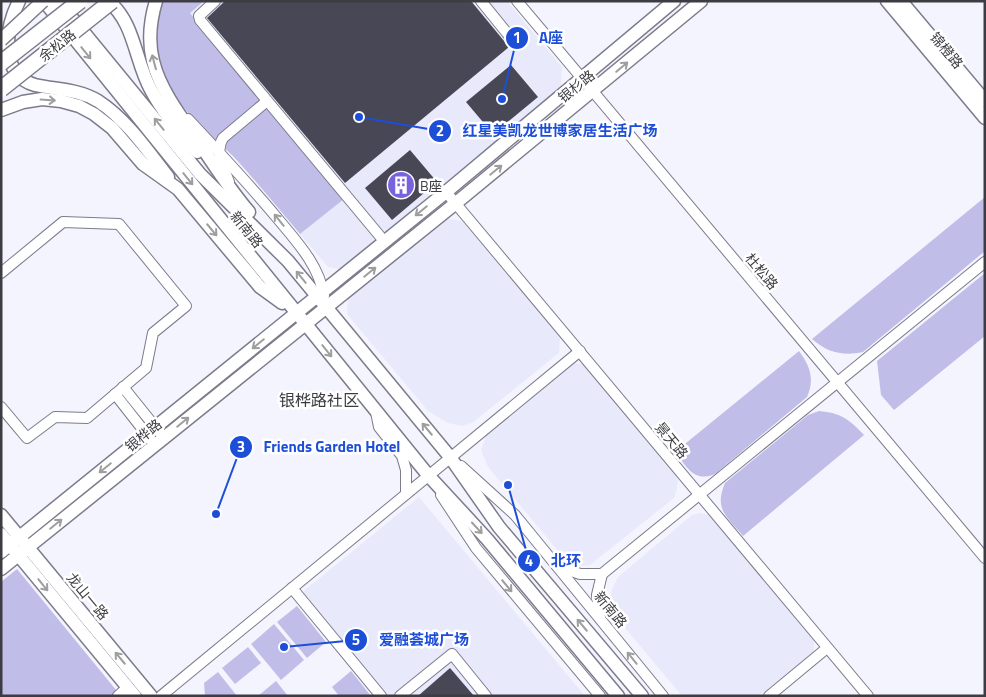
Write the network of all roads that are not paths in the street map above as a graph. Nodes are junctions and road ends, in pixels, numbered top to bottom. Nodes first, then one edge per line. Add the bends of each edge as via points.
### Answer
1 (19, 1) edge
2 (43, 1) edge
3 (58, 1) edge
4 (80, 1) edge
5 (110, 1) edge
6 (156, 1) edge
7 (215, 1) edge
8 (481, 1) edge
9 (517, 1) edge
10 (674, 1) edge
11 (702, 1) edge
12 (887, 1) edge
13 (901, 1) edge
14 (5, 19) edge
15 (511, 38) dead end
16 (1, 40) edge
17 (1, 63) edge
18 (582, 79) junction
19 (1, 89) edge
20 (593, 92) junction
21 (267, 101) junction
22 (985, 101) edge
23 (172, 102) junction
24 (3, 110) edge
25 (985, 118) edge
26 (218, 152) junction
27 (178, 189) junction
28 (446, 192) junction
29 (233, 193) junction
30 (456, 203) junction
31 (384, 242) junction
32 (288, 261) junction
33 (985, 262) edge
34 (1, 273) edge
35 (320, 293) junction
36 (326, 307) junction
37 (296, 313) junction
38 (305, 325) junction
39 (580, 351) junction
40 (838, 382) junction
41 (123, 387) junction
42 (114, 394) junction
43 (1, 407) edge
44 (376, 412) junction
45 (151, 431) junction
46 (159, 441) junction
47 (450, 457) junction
48 (428, 475) junction
49 (406, 494) junction
50 (699, 495) junction
51 (1, 515) edge
52 (1, 534) edge
53 (16, 547) edge
54 (985, 558) edge
55 (557, 566) junction
56 (1, 569) edge
57 (602, 574) junction
58 (292, 588) junction
59 (600, 618) junction
60 (827, 648) junction
61 (132, 692) edge
62 (118, 696) edge
63 (151, 696) edge
64 (160, 696) edge
65 (381, 696) edge
66 (400, 696) edge
67 (486, 696) edge
68 (600, 696) edge
69 (618, 696) edge
70 (642, 696) edge
71 (663, 696) edge
72 (769, 696) edge
73 (868, 696) edge

1 - 14 main road
2 - 16 main road, bridge
2 -> 37 main road, 新南路
32 -> 3 main road, 新南路 via 200,174
4 - 17 highway, 余松路, bridge
5 - 19 highway, 余松路, bridge
5 - 29 main road via 128,28 150,90 179,131
23 -> 6 main road via 153,62 151,16
7 - 21 street via 199,16 200,20
8 - 15 street
9 - 18 street, 杜松路
10 - 18 main road, 银杉路
20 -> 11 main road, 银杉路
12 - 25 main road, 锦橙路
13 - 22 main road, 锦橙路
14 - 27 main road via 3,49 7,65 15,76 36,86 66,89 97,100 119,117
18 - 20 street, 杜松路
18 - 28 main road, 银杉路
30 -> 20 main road, 银杉路
20 - 40 street, 杜松路
21 - 26 street via 223,138
21 - 31 street
23 - 26 street
23 - 29 main road
24 -> 27 main road via 23,102 42,100 78,106 112,128 143,164
26 - 29 street
35 -> 26 street via 317,272 309,256
27 -> 37 main road via 260,287
28 - 30 street, 景天路
28 -> 31 main road, 银杉路
29 - 32 main road
36 -> 30 main road, 银杉路
30 - 39 street, 景天路
31 - 35 main road, 银杉路
35 -> 32 main road, 新南路
33 - 40 street
34 - 41 street via 64,222 119,224 186,306 153,333 146,368
35 - 36 main road, 新南路
35 - 37 main road, 银杉路
36 - 38 main road, 银杉路
47 -> 36 main road, 新南路
37 - 38 main road, 新南路
37 -> 45 main road, 银桦路
38 -> 44 main road, 新南路
46 -> 38 main road, 银桦路
39 - 47 street
39 - 50 street, 景天路
40 - 50 street
40 - 54 street, 杜松路
41 - 42 street
41 - 45 street
42 - 43 street via 87,418 55,416 27,438
42 - 45 street
44 - 48 main road, 新南路
44 - 49 street via 379,427 402,456 406,470
45 - 46 street
45 -> 53 main road, 银桦路
53 -> 46 main road, 银桦路
47 - 48 street
47 - 55 street, 新南路 via 515,515
70 -> 47 main road, 新南路 via 499,527
48 - 49 street
48 -> 68 street, 新南路 via 476,548
48 -> 69 main road, 新南路 via 487,539
49 - 58 street
50 - 57 street
50 - 60 street, 景天路
51 - 53 main road, 龙山一路
52 - 53 main road, 龙山一路
53 - 56 main road, 银桦路
53 -> 61 main road, 龙山一路
63 -> 53 main road, 龙山一路
55 - 57 street via 580,574
55 - 59 street, 新南路
57 - 59 street via 597,595
58 - 64 street
58 - 65 street
71 -> 59 street, 新南路
60 - 72 street
60 - 73 street, 景天路
61 - 62 street
66 - 67 street via 452,654

